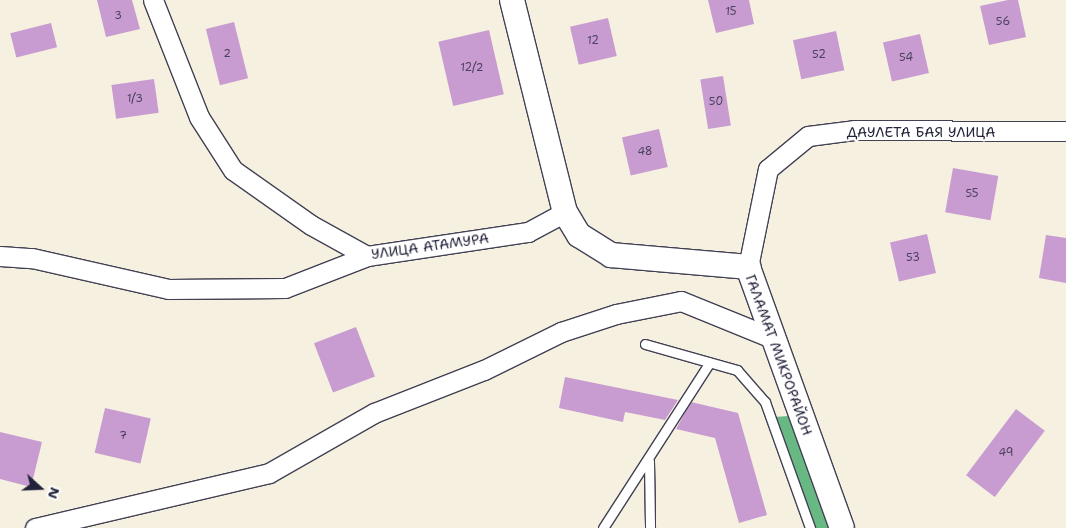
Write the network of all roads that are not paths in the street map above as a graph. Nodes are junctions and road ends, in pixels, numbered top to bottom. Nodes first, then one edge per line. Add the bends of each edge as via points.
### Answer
1 (153, 0) edge
2 (512, 0) edge
3 (1066, 132) edge
4 (565, 212) junction
5 (0, 256) edge
6 (368, 256) junction
7 (748, 267) junction
8 (772, 338) junction
9 (645, 344) dead end
10 (710, 362) junction
11 (649, 461) junction
12 (35, 528) edge
13 (603, 528) edge
14 (650, 528) edge
15 (810, 528) edge
16 (842, 528) edge

1 - 6 street, УЛИЦА АТАМУРА via 200,117 233,170 311,225
2 - 4 street, ГАЛАМАТ МИКРОРАЙОН
3 - 7 street, ДАУЛЕТА БАЯ УЛИЦА via 854,130 808,136 768,169
4 - 6 street, УЛИЦА АТАМУРА via 528,232
4 - 7 street, ГАЛАМАТ МИКРОРАЙОН via 579,235 611,255
5 - 6 street via 32,258 168,289 285,288
7 - 8 street, ГАЛАМАТ МИКРОРАЙОН
8 - 12 street via 681,301 616,314 561,332 484,370 374,414 269,472
8 - 16 street, ГАЛАМАТ МИКРОРАЙОН
9 - 10 lane
10 - 11 lane
10 - 15 lane via 737,370 765,402
11 - 13 lane
11 - 14 lane

